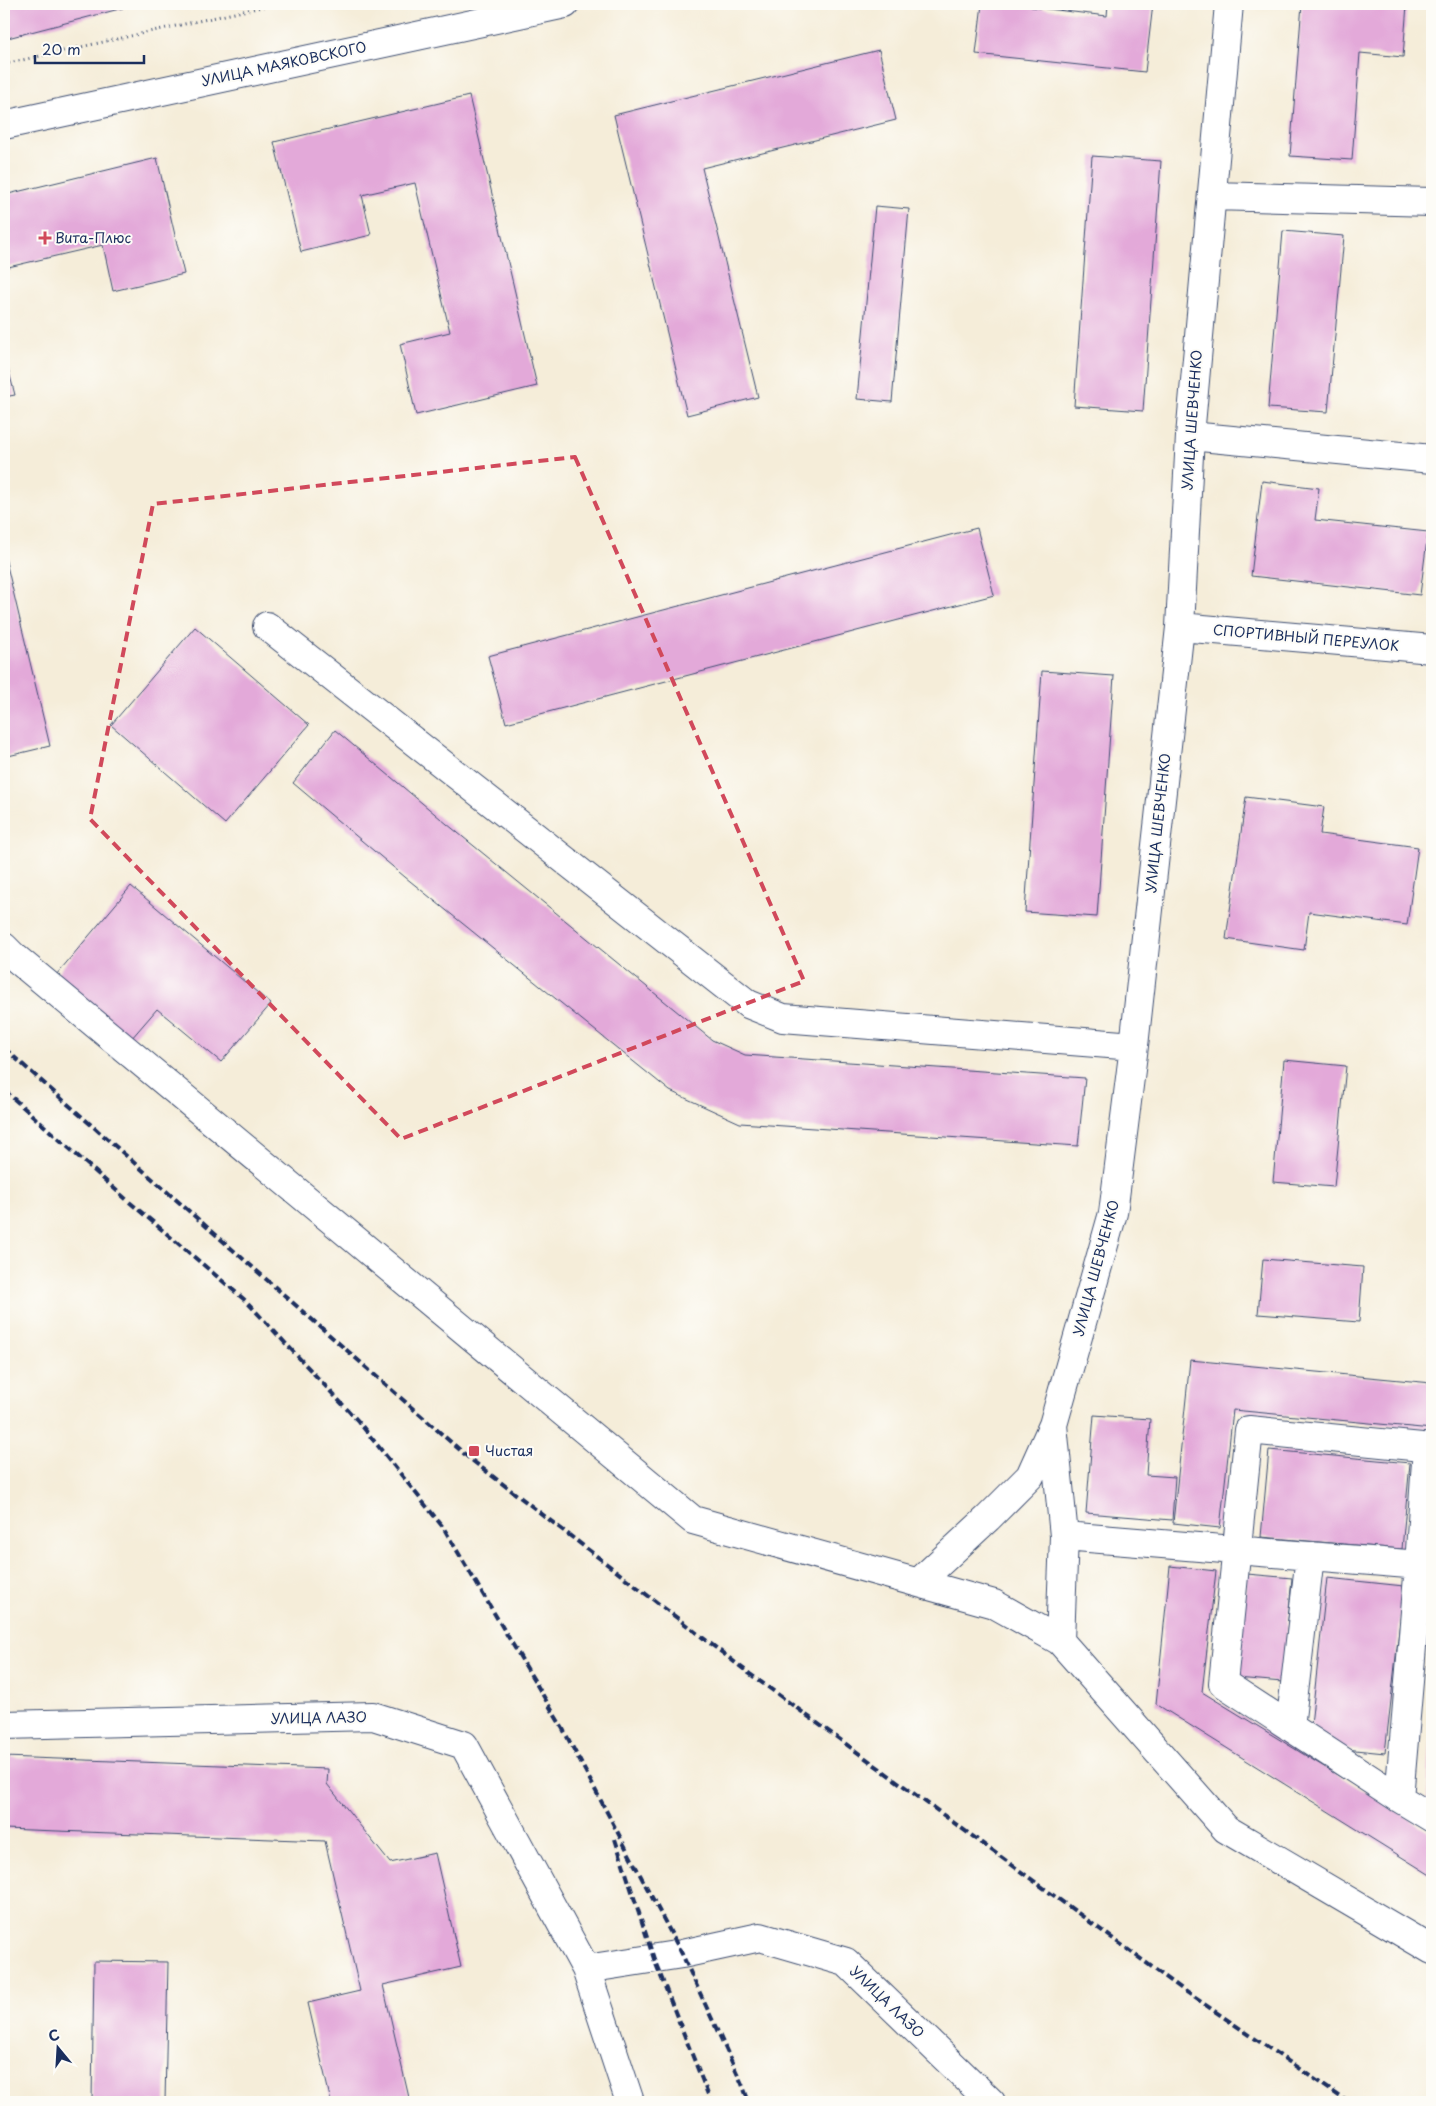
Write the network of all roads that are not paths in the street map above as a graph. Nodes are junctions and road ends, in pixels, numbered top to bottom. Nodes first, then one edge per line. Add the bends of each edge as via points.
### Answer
1 (565, 4) edge
2 (1229, 4) edge
3 (4, 125) edge
4 (1212, 196) junction
5 (1432, 202) edge
6 (1190, 436) junction
7 (1432, 459) edge
8 (267, 626) dead end
9 (1180, 627) junction
10 (1432, 649) edge
11 (4, 947) edge
12 (1134, 1046) junction
13 (1053, 1426) junction
14 (1430, 1447) edge
15 (1064, 1536) junction
16 (1237, 1549) junction
17 (1310, 1556) junction
18 (1426, 1565) edge
19 (919, 1582) junction
20 (1060, 1640) junction
21 (4, 1725) edge
22 (1290, 1727) junction
23 (1399, 1798) junction
24 (1432, 1818) edge
25 (1432, 1950) edge
26 (586, 1969) junction
27 (630, 2102) edge
28 (991, 2102) edge

1 - 3 street, УЛИЦА МАЯКОВСКОГО
2 - 4 street, УЛИЦА ШЕВЧЕНКО
4 - 5 street
4 - 6 street, УЛИЦА ШЕВЧЕНКО
6 - 7 street
6 - 9 street, УЛИЦА ШЕВЧЕНКО
8 - 12 street via 748,1004 783,1018
9 - 10 street, СПОРТИВНЫЙ ПЕРЕУЛОК
9 - 12 street, УЛИЦА ШЕВЧЕНКО
11 - 19 street via 693,1520
12 - 13 street, УЛИЦА ШЕВЧЕНКО via 1113,1212
13 - 15 street
13 - 19 street, УЛИЦА ШЕВЧЕНКО via 1030,1476
14 - 16 street via 1249,1430
14 - 18 street
15 - 16 street
15 - 20 street
16 - 17 street
16 - 22 street via 1223,1683
17 - 18 street
17 - 22 street
18 - 23 street
19 - 20 street via 994,1604
20 - 25 street via 1226,1829
21 - 26 street, УЛИЦА ЛАЗО via 374,1716 464,1745
22 - 23 street
23 - 24 street
26 - 27 street, УЛИЦА ЛАЗО
26 - 28 street, УЛИЦА ЛАЗО via 682,1954 760,1937 846,1962

